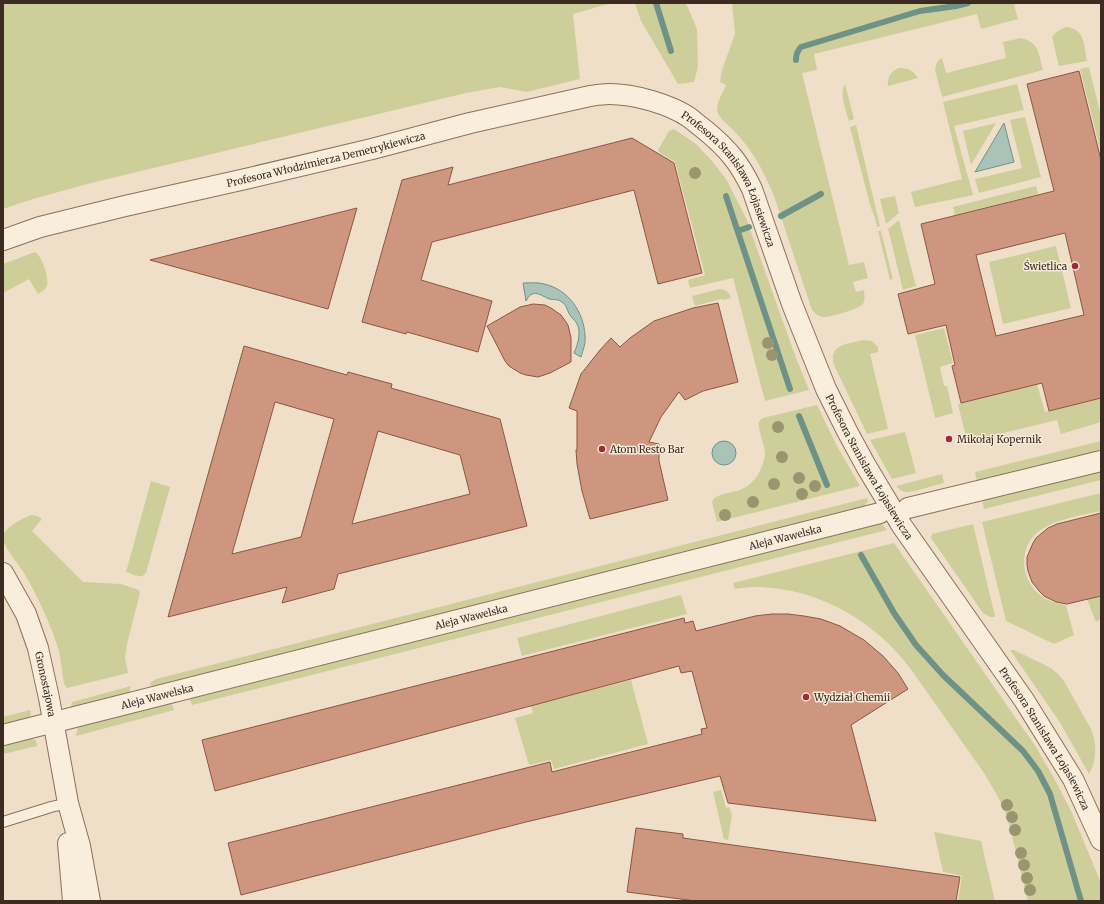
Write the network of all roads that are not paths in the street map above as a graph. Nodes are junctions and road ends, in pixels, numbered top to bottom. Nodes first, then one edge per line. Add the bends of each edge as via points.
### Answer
1 (652, 101) joint
2 (3, 240) edge
3 (1101, 461) edge
4 (908, 508) dead end
5 (880, 513) dead end
6 (3, 573) edge
7 (63, 720) dead end
8 (42, 725) dead end
9 (3, 735) edge
10 (68, 803) junction
11 (3, 822) edge
12 (1101, 840) edge
13 (73, 901) edge
14 (90, 901) edge

1 - 2 street, Profesora Włodzimierza Demetrykiewicza via 609,94 590,96 125,206 40,227
1 - 12 street, Profesora Stanisława Łojasiewicza via 689,118 720,143 744,172 797,318 826,389 847,431 902,526 1024,700 1053,746 1073,779
3 - 4 street
5 - 7 street, Aleja Wawelska
6 - 10 street, Gronostajowa via 26,614 38,648
8 - 9 street
10 - 11 lane
10 - 13 street, Gronostajowa via 67,831
10 - 14 street, Gronostajowa via 80,846

